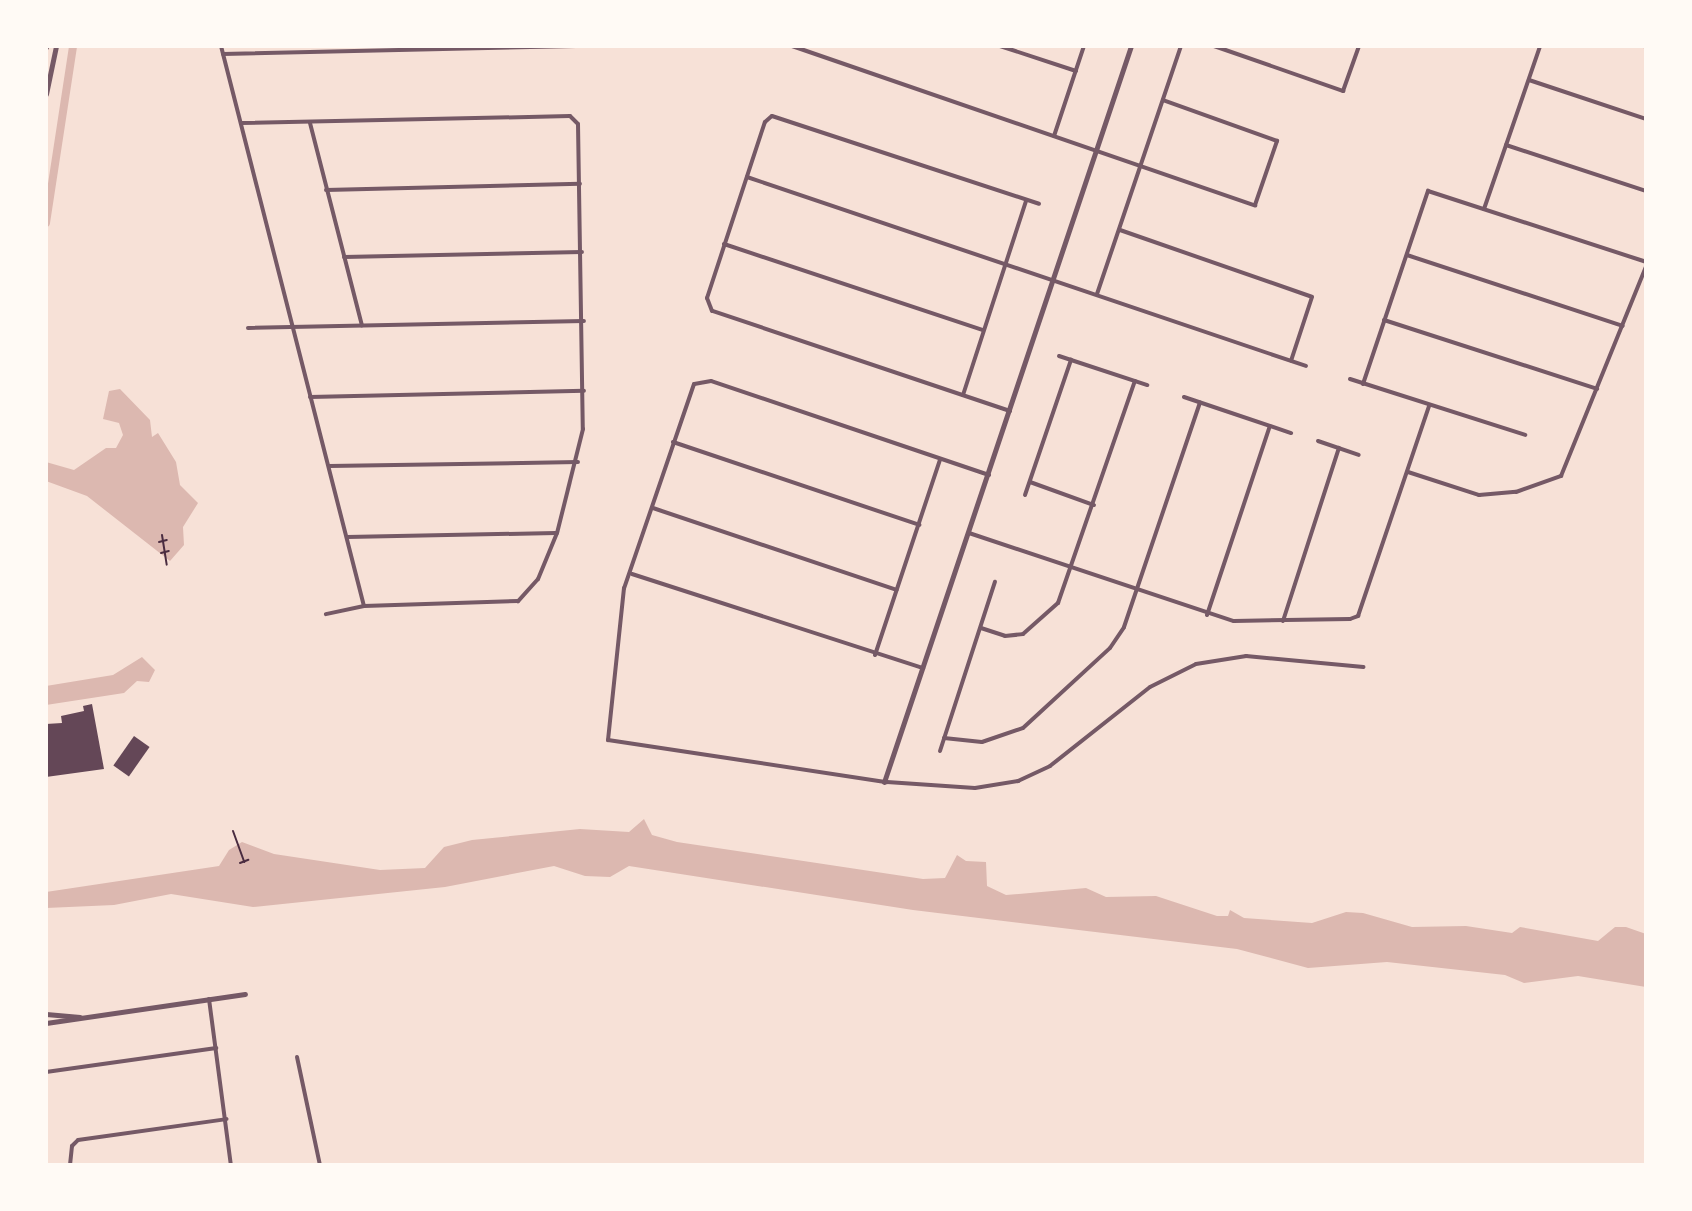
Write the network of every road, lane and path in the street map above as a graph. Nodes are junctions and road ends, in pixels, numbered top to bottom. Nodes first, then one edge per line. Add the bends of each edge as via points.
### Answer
1 (56, 46) edge
2 (221, 46) edge
3 (286, 46) edge
4 (576, 46) edge
5 (792, 46) edge
6 (1000, 46) edge
7 (1084, 46) edge
8 (1131, 46) edge
9 (1181, 46) edge
10 (1214, 46) edge
11 (1359, 46) edge
12 (1540, 46) edge
13 (520, 48) edge
14 (808, 49) edge
15 (223, 54) junction
16 (288, 54) junction
17 (1076, 71) junction
18 (1529, 80) junction
19 (46, 94) edge
20 (1163, 100) junction
21 (1646, 119) edge
22 (241, 123) junction
23 (310, 123) junction
24 (1054, 136) junction
25 (1506, 145) junction
26 (1096, 150) junction
27 (1141, 165) junction
28 (746, 177) junction
29 (580, 184) junction
30 (326, 190) junction
31 (1646, 191) edge
32 (1026, 201) junction
33 (1039, 204) dead end
34 (1484, 209) junction
35 (1120, 230) junction
36 (724, 244) junction
37 (582, 252) junction
38 (1407, 255) junction
39 (344, 257) junction
40 (1005, 263) junction
41 (1646, 264) edge
42 (1053, 279) junction
43 (1097, 295) junction
44 (1384, 320) junction
45 (584, 321) junction
46 (362, 325) junction
47 (291, 326) junction
48 (1623, 326) junction
49 (248, 328) dead end
50 (983, 330) junction
51 (1059, 356) dead end
52 (1071, 360) junction
53 (1291, 361) junction
54 (1306, 366) dead end
55 (1350, 379) dead end
56 (1135, 381) junction
57 (1363, 384) junction
58 (1147, 385) dead end
59 (1597, 389) junction
60 (585, 391) junction
61 (963, 395) junction
62 (310, 397) junction
63 (1184, 397) dead end
64 (1200, 403) junction
65 (1429, 406) junction
66 (1010, 411) junction
67 (1270, 426) junction
68 (1291, 433) dead end
69 (1525, 435) dead end
70 (1318, 441) dead end
71 (673, 442) junction
72 (1339, 448) junction
73 (1359, 455) dead end
74 (940, 460) junction
75 (578, 462) junction
76 (329, 466) junction
77 (1408, 472) junction
78 (989, 475) junction
79 (1030, 482) junction
80 (1025, 495) dead end
81 (1094, 505) junction
82 (653, 508) junction
83 (919, 525) junction
84 (557, 533) junction
85 (969, 533) junction
86 (162, 535) dead end
87 (347, 537) junction
88 (167, 540) dead end
89 (159, 542) dead end
90 (167, 565) dead end
91 (1072, 569) junction
92 (632, 574) junction
93 (995, 582) dead end
94 (897, 590) junction
95 (1137, 591) junction
96 (364, 606) junction
97 (326, 614) dead end
98 (1207, 615) junction
99 (1283, 621) junction
100 (981, 628) junction
101 (875, 655) junction
102 (1363, 667) dead end
103 (923, 668) junction
104 (944, 738) junction
105 (940, 751) dead end
106 (884, 782) junction
107 (233, 831) dead end
108 (244, 862) dead end
109 (245, 994) dead end
110 (209, 999) junction
111 (46, 1014) edge
112 (81, 1018) junction
113 (46, 1023) edge
114 (216, 1048) junction
115 (297, 1057) dead end
116 (46, 1072) edge
117 (227, 1119) junction
118 (70, 1165) edge
119 (231, 1165) edge
120 (320, 1165) edge

1 - 19 street
2 - 15 street
3 - 16 street
4 - 13 street
5 - 14 street
6 - 17 street
7 - 17 street
8 - 26 street
9 - 20 street
10 - 11 street via 1343,91
12 - 18 street
13 - 16 street
14 - 24 street
15 - 16 street
15 - 22 street
17 - 24 street
18 - 21 street
18 - 25 street
20 - 27 street
20 - 27 street via 1277,141 1255,205
22 - 23 street
22 - 47 street
23 - 29 street via 576,118
23 - 30 street
24 - 26 street
25 - 31 street
25 - 34 street
26 - 27 street
26 - 42 street
27 - 35 street
28 - 32 street via 765,122 772,116
28 - 36 street
28 - 40 street
29 - 30 street
29 - 37 street
30 - 39 street
32 - 33 street
32 - 40 street
34 - 38 street via 1428,192
34 - 41 street
35 - 43 street
35 - 53 street via 1312,297
36 - 50 street
36 - 61 street via 707,305 712,311
37 - 39 street
37 - 45 street
38 - 44 street
38 - 48 street
39 - 46 street
40 - 42 street
40 - 50 street
41 - 48 street
42 - 43 street
42 - 66 street
43 - 53 street
44 - 57 street
44 - 59 street
45 - 46 street
45 - 60 street
46 - 47 street
47 - 49 street
47 - 62 street
48 - 59 street
50 - 61 street
51 - 52 street
52 - 56 street
52 - 79 street
53 - 54 street
55 - 57 street
56 - 58 street
56 - 81 street
57 - 65 street
59 - 77 street via 1561,476 1549,484 1479,495
60 - 62 street
60 - 75 street
61 - 66 street
62 - 76 street
63 - 64 street
64 - 67 street
64 - 95 street
65 - 69 street
65 - 77 street
66 - 78 street
67 - 68 street
67 - 98 street
70 - 72 street
71 - 74 street via 694,384 711,381
71 - 82 street
71 - 83 street
72 - 73 street
72 - 99 street
74 - 78 street
74 - 83 street
75 - 76 street
75 - 84 street
76 - 87 street
77 - 99 street via 1358,616
78 - 85 street
79 - 80 street
79 - 81 street
81 - 91 street
82 - 92 street
82 - 94 street
83 - 94 street
84 - 87 street
84 - 96 street via 528,595 518,601
85 - 91 street
85 - 103 street
86 - 90 path
87 - 96 street
88 - 89 path
91 - 95 street
91 - 100 street via 1058,603 1023,634
92 - 101 street
92 - 106 street via 624,588 608,740
93 - 100 street
94 - 101 street
95 - 98 street
95 - 104 street via 1110,648 1023,728 982,742
96 - 97 street
98 - 99 street
100 - 104 street
101 - 103 street
102 - 106 street via 1246,656 1196,664 1150,687 1050,766 1018,781 975,788
103 - 106 street
104 - 105 street
107 - 108 path
109 - 110 street
110 - 112 street
110 - 114 street
111 - 112 street
112 - 113 street
114 - 116 street
114 - 117 street
115 - 120 street
117 - 118 street via 78,1140
117 - 119 street

